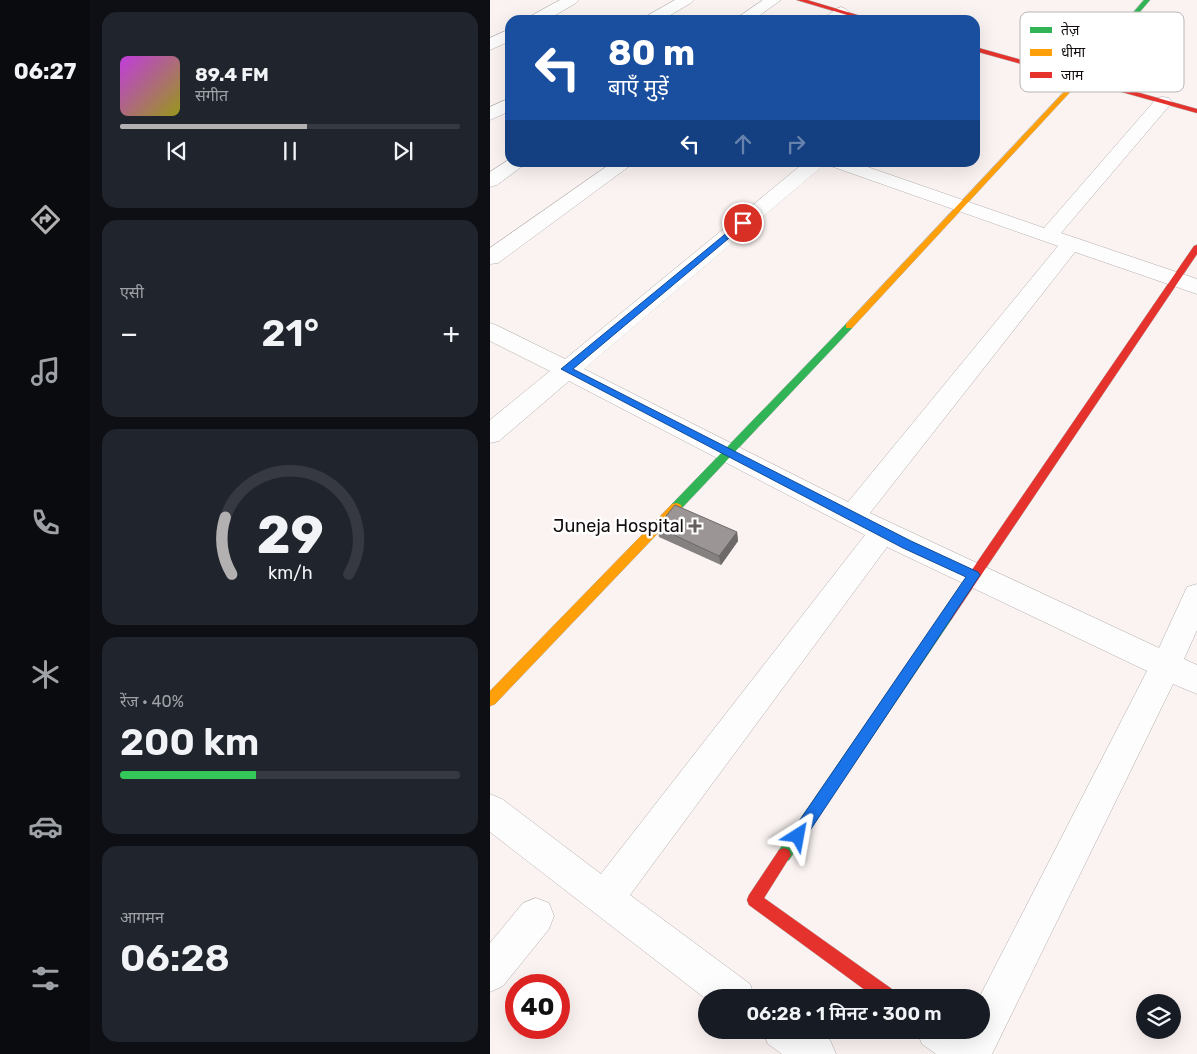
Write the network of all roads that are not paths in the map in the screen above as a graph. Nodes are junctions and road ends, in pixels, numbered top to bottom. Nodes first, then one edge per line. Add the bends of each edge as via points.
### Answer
1 (572, 0) edge
2 (686, 0) edge
3 (773, 0) edge
4 (800, 0) edge
5 (1147, 0) edge
6 (1137, 12) edge
7 (544, 15) edge
8 (660, 15) edge
9 (750, 15) edge
10 (833, 15) edge
11 (505, 37) edge
12 (491, 44) edge
13 (505, 48) edge
14 (980, 50) edge
15 (1020, 62) edge
16 (1069, 92) edge
17 (1127, 92) edge
18 (1163, 102) junction
19 (505, 106) edge
20 (1197, 111) edge
21 (490, 115) edge
22 (511, 167) edge
23 (619, 167) edge
24 (811, 167) edge
25 (848, 167) edge
26 (490, 181) edge
27 (962, 207) junction
28 (1048, 236) junction
29 (1072, 244) junction
30 (1197, 248) edge
31 (490, 258) edge
32 (1176, 280) junction
33 (1197, 287) edge
34 (490, 331) edge
35 (566, 369) junction
36 (490, 434) edge
37 (729, 453) junction
38 (852, 516) junction
39 (884, 532) junction
40 (974, 575) junction
41 (1197, 596) edge
42 (1166, 666) junction
43 (1197, 680) edge
44 (490, 700) edge
45 (490, 810) edge
46 (605, 898) junction
47 (536, 916) dead end
48 (490, 973) edge
49 (724, 989) edge
50 (878, 989) edge
51 (795, 1039) edge
52 (949, 1039) edge
53 (816, 1054) edge
54 (970, 1054) edge

1 - 7 street
2 - 8 street
3 - 9 street
4 - 10 street
5 - 6 street
11 - 12 street
12 - 13 street
14 - 15 street
16 - 27 street
17 - 18 street
18 - 20 street
18 - 28 street
19 - 21 street
22 - 26 street
23 - 31 street
24 - 35 street
25 - 27 street
27 - 28 street
27 - 37 street
28 - 29 street
29 - 32 street
29 - 38 street
30 - 32 street
32 - 33 street
32 - 40 street
34 - 35 street
35 - 36 street
35 - 37 street
37 - 38 street
37 - 44 street
38 - 39 street
39 - 40 street
39 - 46 street
40 - 42 street
40 - 50 street via 754,900
41 - 42 street
42 - 43 street
42 - 54 street
45 - 46 street
46 - 49 street
47 - 48 street
51 - 53 street
52 - 54 street

